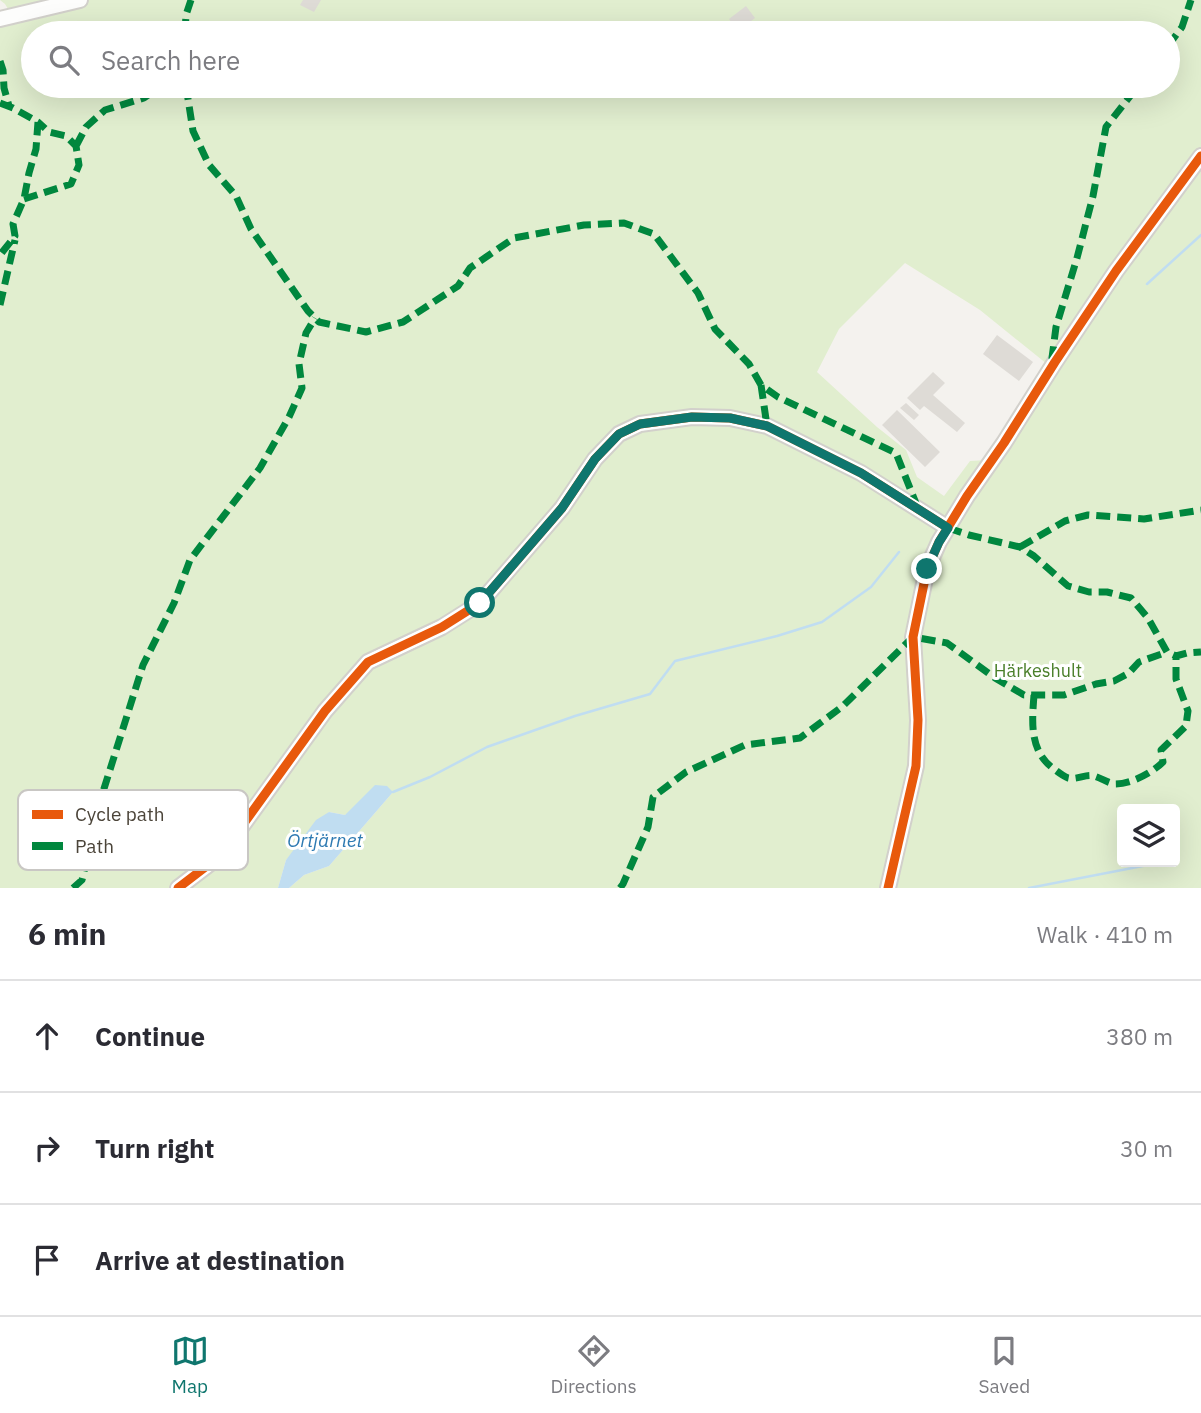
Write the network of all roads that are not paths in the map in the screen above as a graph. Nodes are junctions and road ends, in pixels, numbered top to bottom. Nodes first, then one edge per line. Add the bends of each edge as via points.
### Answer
1 (80, 0) edge
2 (0, 19) edge
3 (1201, 156) edge
4 (948, 528) junction
5 (248, 818) edge
6 (201, 870) edge
7 (178, 888) edge
8 (888, 888) edge

1 - 2 street
3 - 4 street via 1116,271
4 - 5 street via 861,473 767,426 730,418 692,417 640,424 619,434 595,459 562,508 480,603 442,627 368,662 325,711
4 - 8 street via 927,569 913,637 916,766
6 - 7 street

